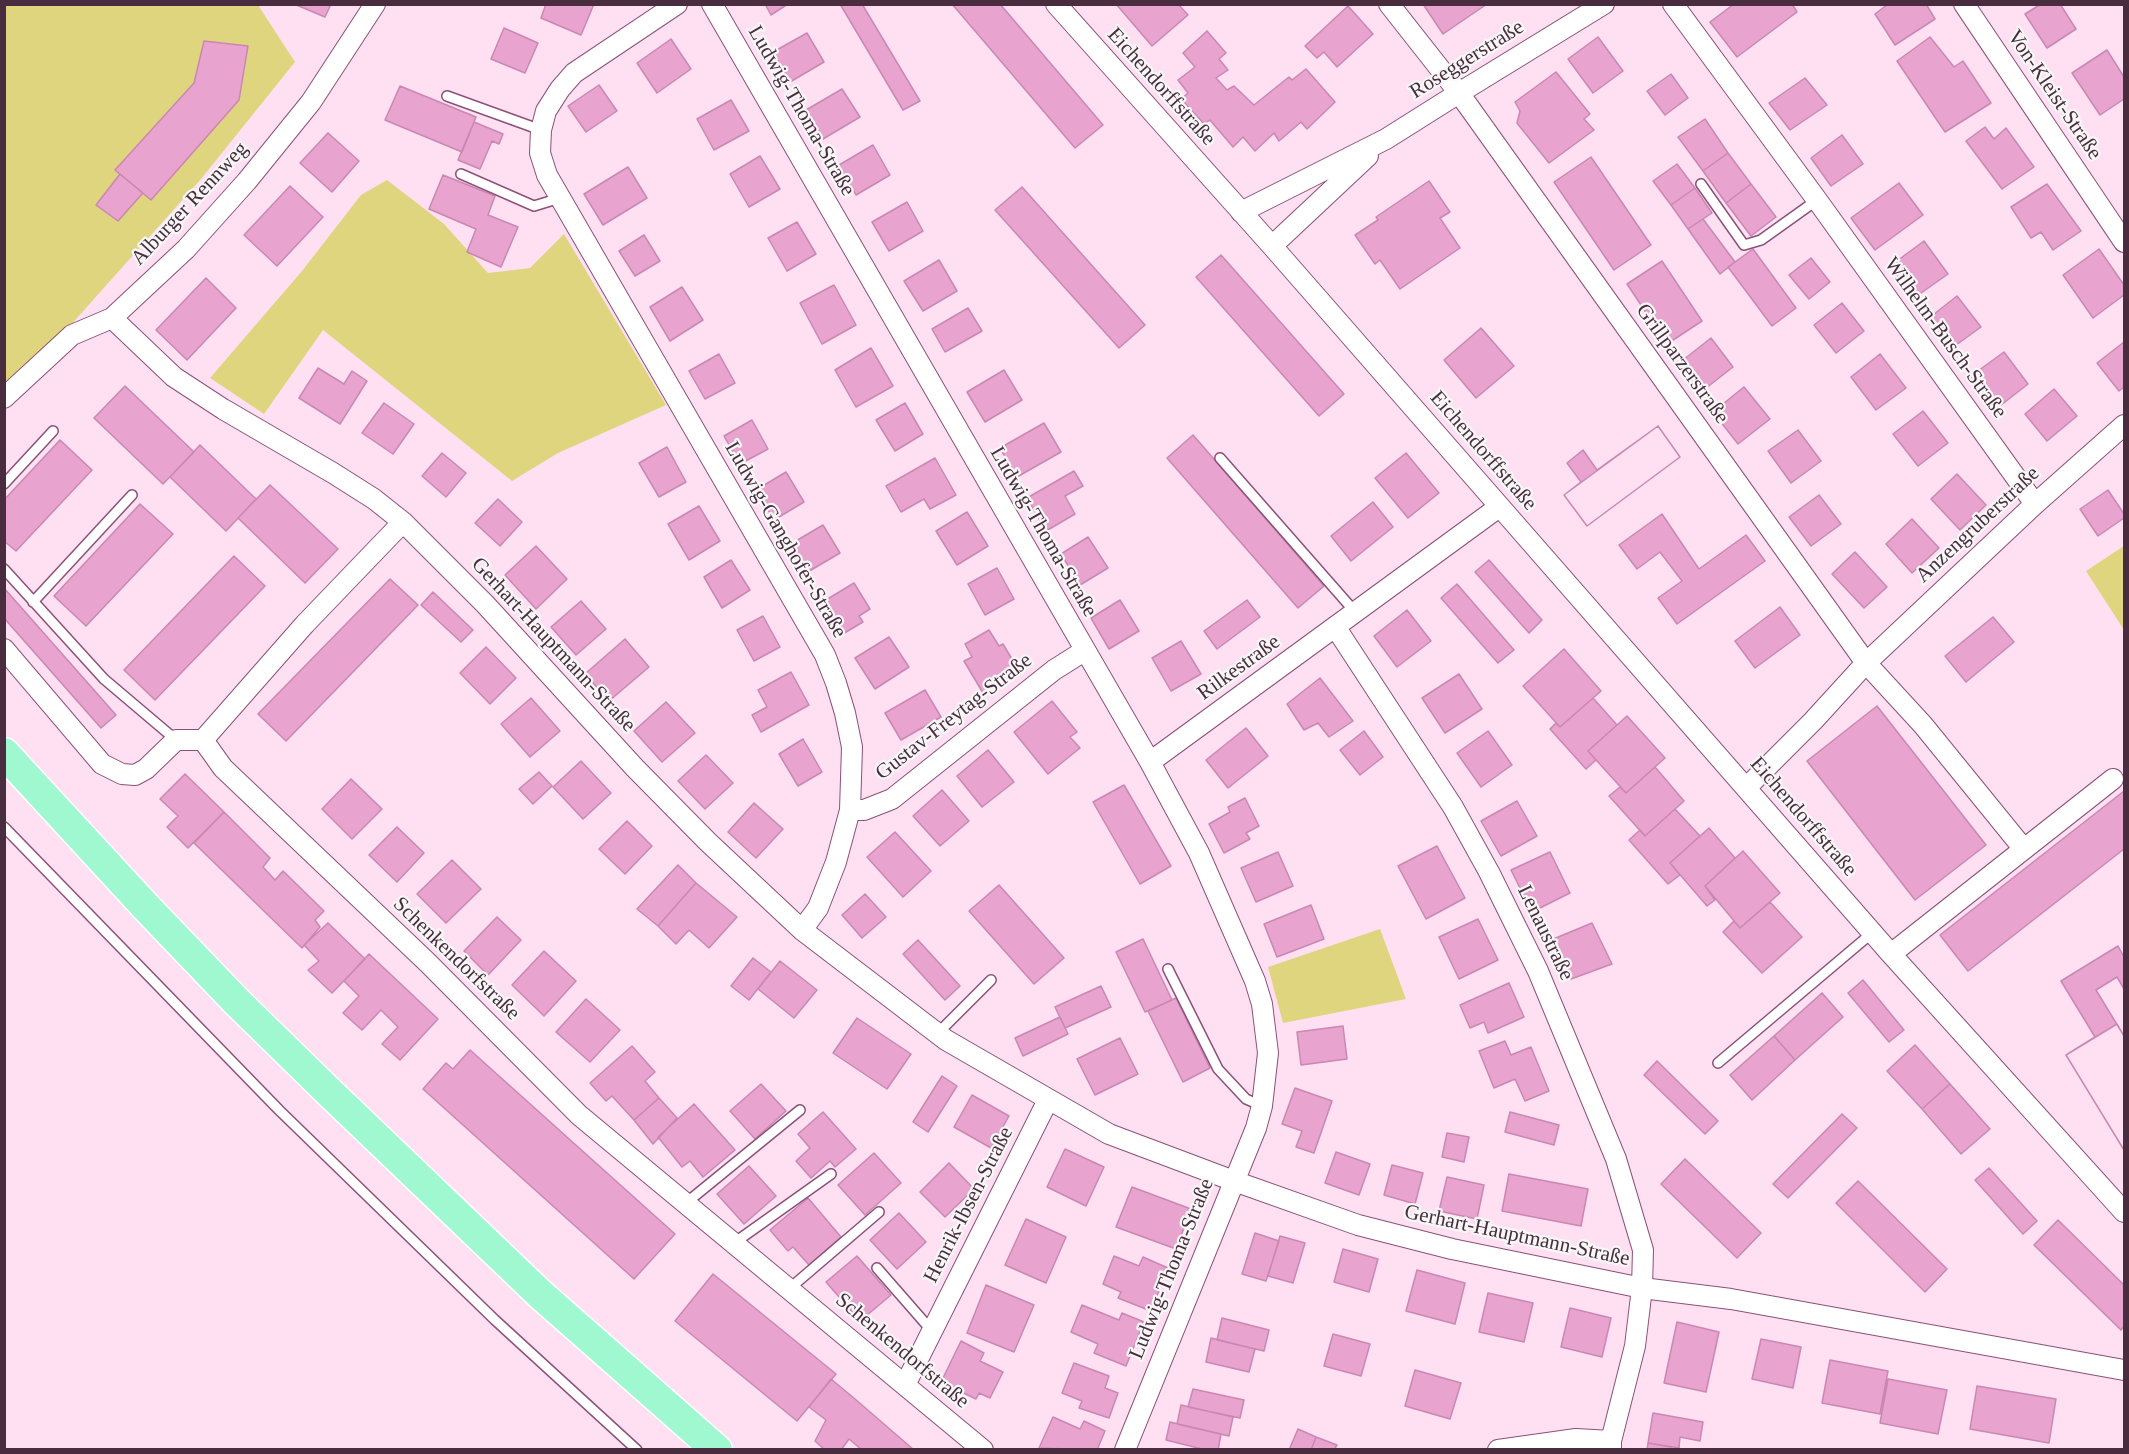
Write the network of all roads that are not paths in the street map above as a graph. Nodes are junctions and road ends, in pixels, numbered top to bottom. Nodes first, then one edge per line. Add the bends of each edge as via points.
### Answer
1 (375, 4) edge
2 (677, 4) edge
3 (712, 4) edge
4 (1056, 4) edge
5 (1389, 4) edge
6 (1604, 4) edge
7 (1673, 4) edge
8 (1964, 4) edge
9 (1459, 93) junction
10 (447, 96) dead end
11 (541, 130) junction
12 (1386, 140) junction
13 (461, 174) dead end
14 (1701, 184) dead end
15 (560, 198) junction
16 (1817, 200) junction
17 (1241, 212) junction
18 (2124, 242) edge
19 (1272, 246) junction
20 (112, 318) junction
21 (4, 398) edge
22 (2124, 425) edge
23 (53, 431) dead end
24 (1220, 458) dead end
25 (4, 484) edge
26 (132, 495) dead end
27 (2035, 504) junction
28 (1499, 507) junction
29 (403, 522) junction
30 (4, 569) edge
31 (33, 602) junction
32 (1356, 613) junction
33 (1336, 628) junction
34 (4, 649) edge
35 (1084, 651) junction
36 (1866, 663) junction
37 (176, 740) junction
38 (203, 740) junction
39 (4, 753) edge
40 (1150, 762) junction
41 (2113, 779) dead end
42 (1746, 788) junction
43 (850, 810) junction
44 (4, 826) edge
45 (2023, 848) junction
46 (802, 930) junction
47 (1872, 933) junction
48 (1891, 954) junction
49 (1168, 969) dead end
50 (991, 980) dead end
51 (938, 1033) junction
52 (1718, 1063) dead end
53 (1048, 1100) junction
54 (1262, 1106) junction
55 (800, 1110) dead end
56 (831, 1174) dead end
57 (1234, 1181) junction
58 (686, 1203) junction
59 (879, 1212) dead end
60 (2124, 1212) edge
61 (734, 1243) junction
62 (877, 1268) dead end
63 (1642, 1288) junction
64 (789, 1289) junction
65 (932, 1331) junction
66 (2124, 1370) edge
67 (905, 1385) junction
68 (1611, 1445) edge
69 (638, 1449) edge
70 (717, 1449) edge
71 (984, 1449) edge
72 (1125, 1449) edge
73 (1498, 1449) edge

1 - 20 street, Alburger Rennweg via 311,102 247,181 186,249
2 - 11 street, Ludwig-Ganghofer-Straße via 574,73 546,111
3 - 35 street, Ludwig-Thoma-Straße
4 - 17 street, Eichendorffstraße
5 - 9 street, Grillparzerstraße
6 - 9 street, Roseggerstraße
7 - 16 street, Wilhelm-Busch-Straße
8 - 18 street, Von-Kleist-Straße
9 - 12 street, Roseggerstraße
9 - 36 street, Grillparzerstraße
10 - 11 lane
11 - 15 street, Ludwig-Ganghofer-Straße via 540,153
12 - 17 street, Roseggerstraße
12 - 19 street, Roseggerstraße
13 - 15 lane via 534,206
14 - 16 lane via 1744,244 1761,240
15 - 43 street, Ludwig-Ganghofer-Straße via 825,655 845,712 852,747
16 - 27 street, Wilhelm-Busch-Straße
17 - 19 street, Eichendorffstraße
19 - 28 street, Eichendorffstraße
20 - 21 street, Alburger Rennweg via 72,335
20 - 29 street, Gerhart-Hauptmann-Straße via 174,377 333,473
22 - 27 street, Anzengruberstraße
23 - 25 lane
24 - 32 lane
26 - 31 lane
27 - 36 street, Anzengruberstraße
28 - 32 street, Rilkestraße
28 - 42 street, Eichendorffstraße
29 - 38 street via 305,624
29 - 46 street, Gerhart-Hauptmann-Straße via 485,604 643,776
30 - 31 lane
31 - 37 lane via 104,679
32 - 33 street, Rilkestraße
33 - 40 street, Rilkestraße
33 - 63 street, Lenaustraße via 1453,807 1539,971 1616,1159 1643,1250
34 - 37 street via 102,764 122,774 135,775
35 - 40 street, Ludwig-Thoma-Straße
35 - 43 street, Gustav-Freytag-Straße via 1054,670 892,799 864,810
36 - 42 street, Anzengruberstraße
36 - 45 street via 1923,725
37 - 38 street
38 - 58 street, Schenkendorfstraße via 223,768 428,963 579,1115
39 - 70 main road via 237,1002 328,1091 540,1294
40 - 54 street, Ludwig-Thoma-Straße via 1199,853 1255,981 1268,1053
41 - 45 street
42 - 47 street, Eichendorffstraße
43 - 46 street, Ludwig-Ganghofer-Straße via 818,908
44 - 69 lane via 279,1110 495,1320
45 - 48 street
46 - 51 street, Gerhart-Hauptmann-Straße
47 - 48 street, Eichendorffstraße
47 - 52 lane
48 - 60 street, Eichendorffstraße
49 - 54 lane via 1218,1069 1246,1099
50 - 51 lane
51 - 53 street, Gerhart-Hauptmann-Straße
53 - 57 street, Gerhart-Hauptmann-Straße via 1109,1134
53 - 65 street, Henrik-Ibsen-Straße
54 - 57 street, Ludwig-Thoma-Straße
55 - 58 lane
56 - 61 lane
57 - 63 street, Gerhart-Hauptmann-Straße via 1358,1225 1452,1249
57 - 72 street, Ludwig-Thoma-Straße
58 - 61 street, Schenkendorfstraße
59 - 64 lane
61 - 64 street, Schenkendorfstraße
62 - 65 lane, Henrik-Ibsen-Straße
63 - 66 street, Gerhart-Hauptmann-Straße via 1731,1299
63 - 68 street, Lenaustraße via 1635,1346
64 - 67 street, Schenkendorfstraße
65 - 67 street, Henrik-Ibsen-Straße
67 - 71 street, Schenkendorfstraße
68 - 73 street via 1576,1439

